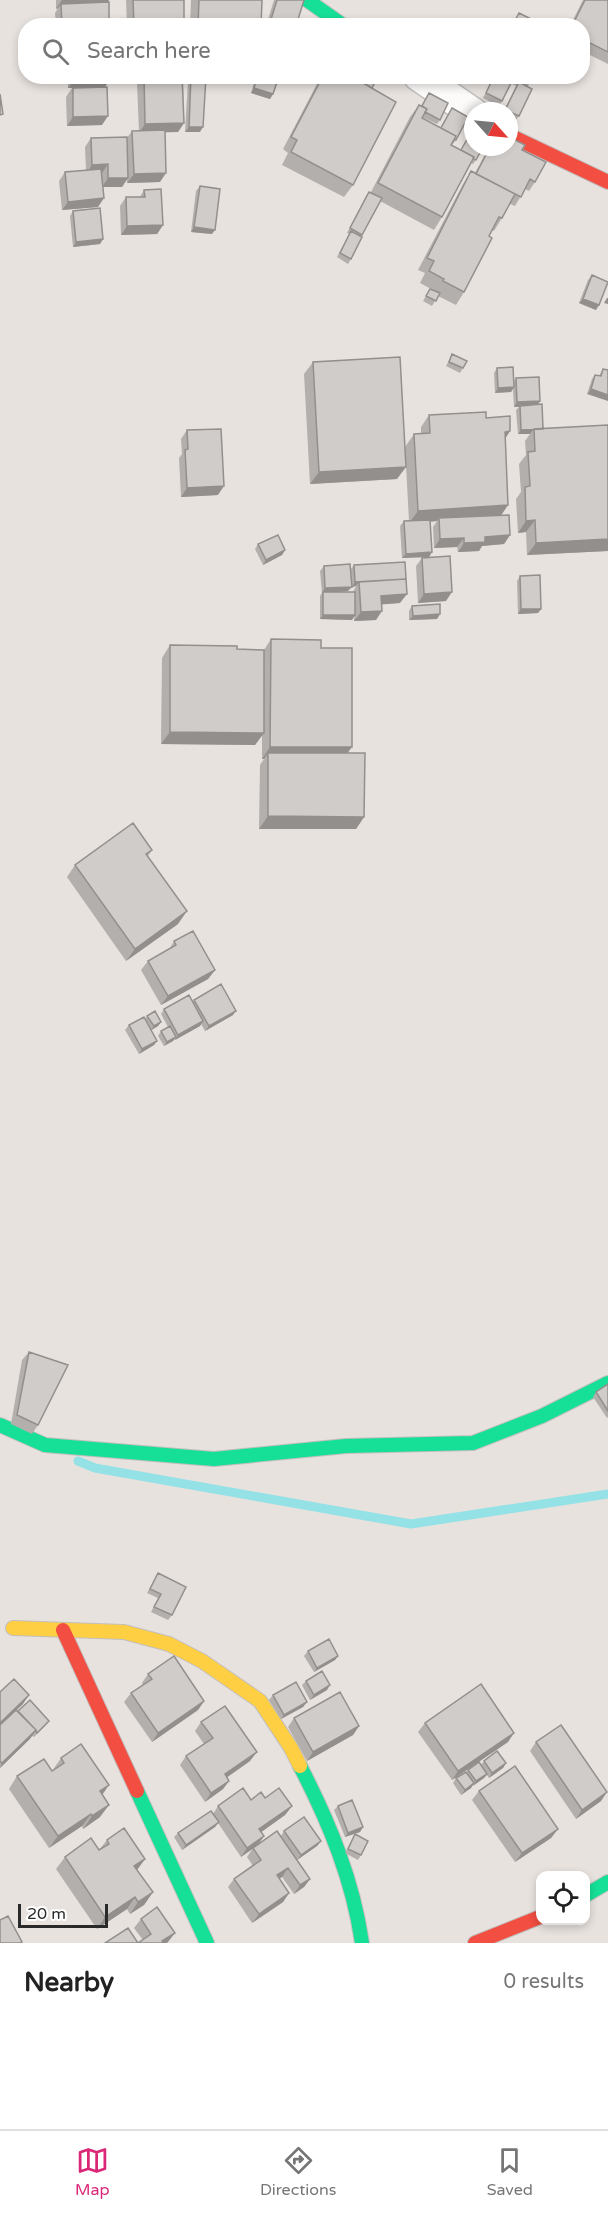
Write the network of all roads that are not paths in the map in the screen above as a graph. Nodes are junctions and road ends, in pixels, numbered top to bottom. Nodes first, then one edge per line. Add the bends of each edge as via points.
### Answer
1 (307, 0) edge
2 (333, 18) edge
3 (431, 84) edge
4 (464, 107) edge
5 (518, 139) edge
6 (608, 182) edge
7 (608, 1383) edge
8 (0, 1425) edge
9 (13, 1628) dead end
10 (63, 1630) junction
11 (608, 1882) edge
12 (590, 1892) edge
13 (536, 1919) edge
14 (207, 1943) edge
15 (362, 1943) edge
16 (475, 1943) edge

1 - 2 street
3 - 4 street
5 - 6 street
7 - 8 street via 542,1416 473,1443 346,1446 214,1459 45,1445
9 - 10 street
10 - 14 street
10 - 15 street via 124,1632 169,1644 202,1661 260,1701 291,1748 335,1841
11 - 12 street
13 - 16 street

